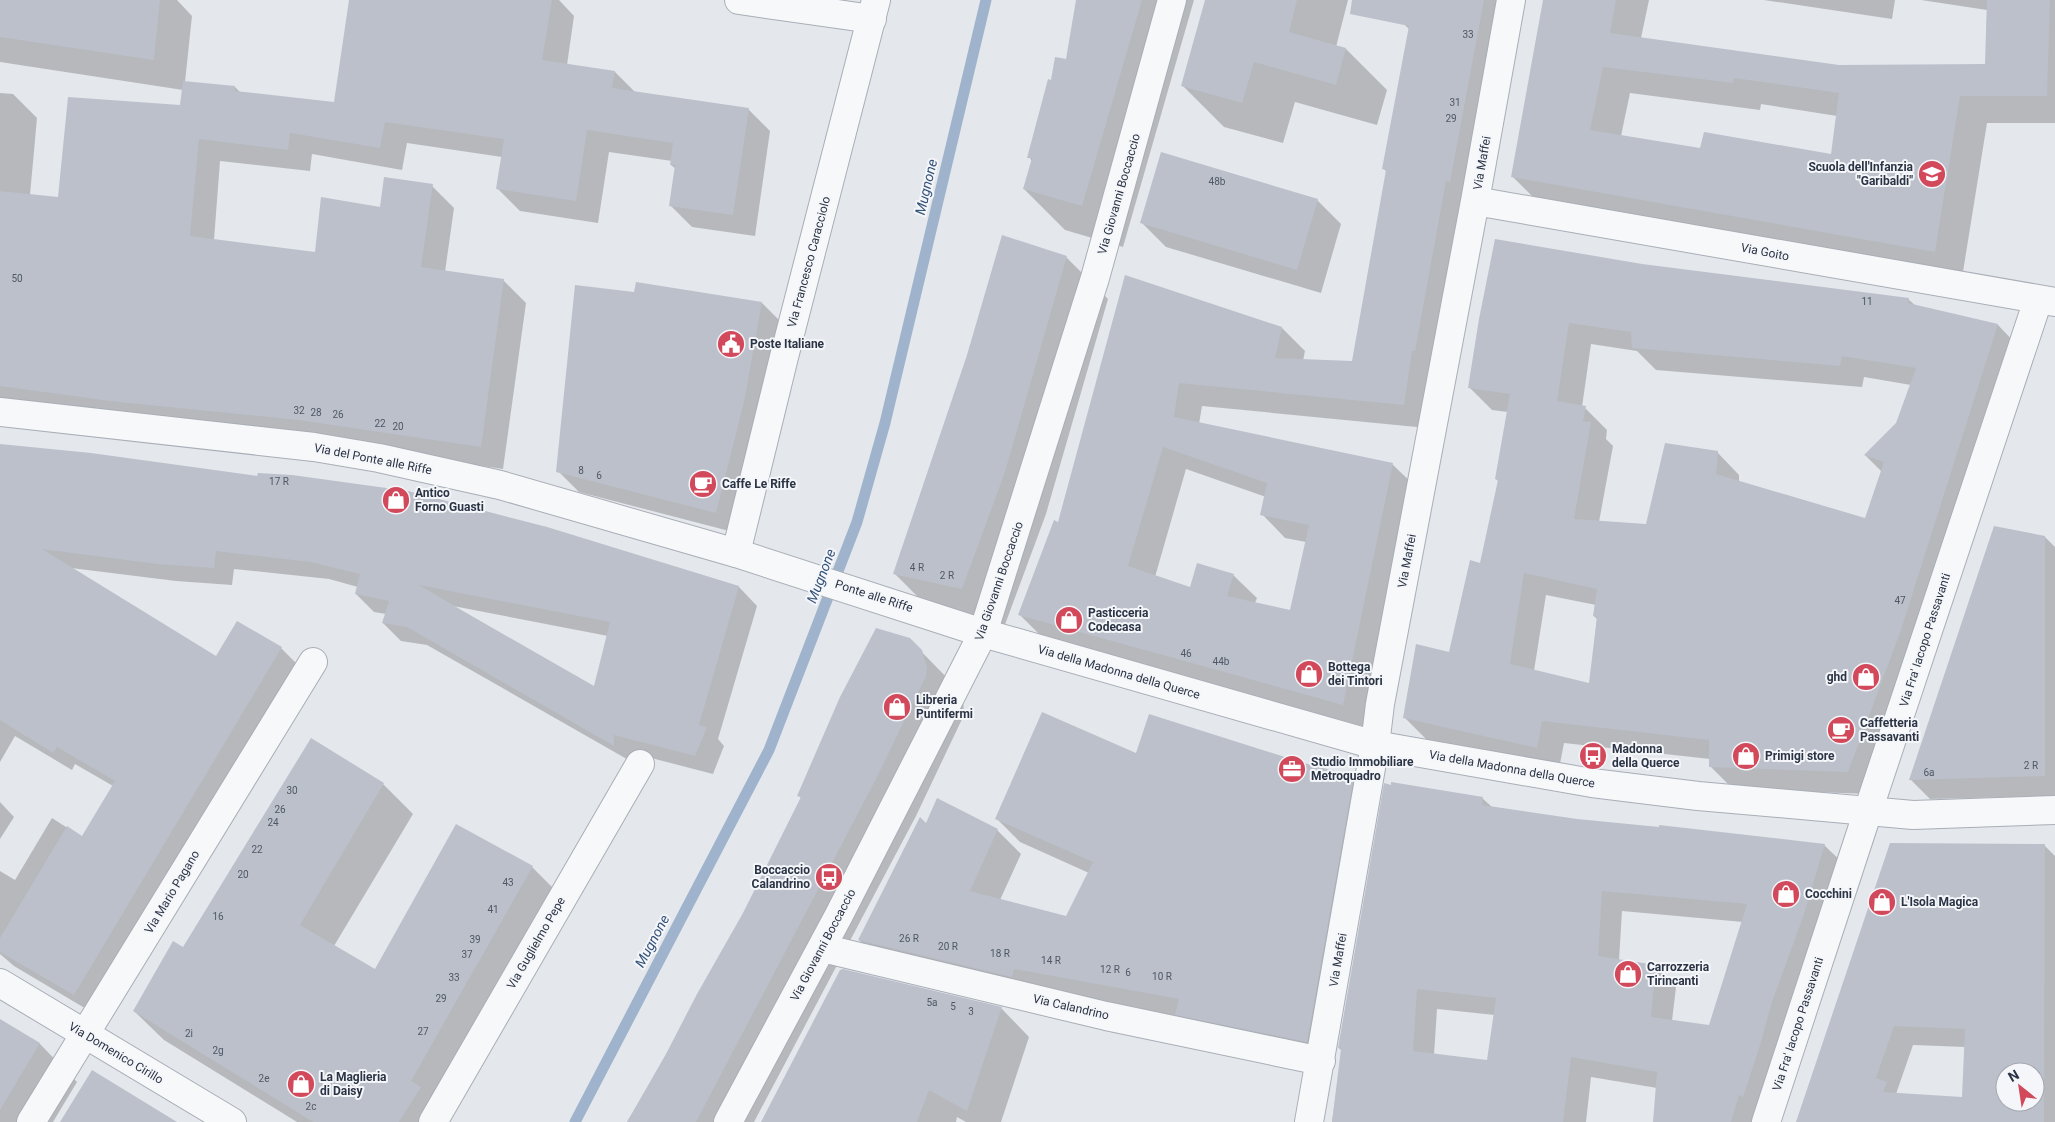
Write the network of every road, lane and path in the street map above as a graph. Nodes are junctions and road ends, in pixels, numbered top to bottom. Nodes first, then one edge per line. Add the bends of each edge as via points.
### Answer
1 (739, 0) edge
2 (1172, 0) edge
3 (1511, 0) edge
4 (874, 10) edge
5 (1475, 201) junction
6 (2046, 301) edge
7 (0, 412) edge
8 (736, 553) junction
9 (983, 633) junction
10 (314, 662) dead end
11 (1375, 744) junction
12 (640, 764) dead end
13 (2055, 810) edge
14 (1868, 812) junction
15 (822, 948) junction
16 (0, 983) edge
17 (85, 1035) junction
18 (1321, 1061) junction
19 (31, 1122) edge
20 (232, 1122) edge
21 (432, 1122) edge
22 (728, 1122) edge
23 (1309, 1122) edge
24 (1766, 1122) edge

1 - 4 street
2 - 9 street, Via Giovanni Boccaccio via 1095,278
3 - 5 street, Via Maffei
4 - 8 street, Via Francesco Caracciolo
5 - 6 street, Via Goito
5 - 11 street, Via Maffei
6 - 14 street, Via Fra' Iacopo Passavanti
7 - 8 street, Via del Ponte alle Riffe via 314,447 379,458 500,484
8 - 9 street, Ponte alle Riffe
9 - 11 street, Via della Madonna della Querce
9 - 15 street, Via Giovanni Boccaccio
10 - 17 street, Via Mario Pagano
11 - 14 street, Via della Madonna della Querce via 1592,783
11 - 18 street, Via Maffei
12 - 21 street, Via Guglielmo Pepe
13 - 14 street, Via della Madonna della Querce via 1913,815
14 - 24 street, Via Fra' Iacopo Passavanti
15 - 18 street, Via Calandrino via 1106,1016
15 - 22 street, Via Giovanni Boccaccio
16 - 17 street, Via Domenico Cirillo
17 - 19 street, Via Mario Pagano
17 - 20 street, Via Domenico Cirillo
18 - 23 street, Via Maffei

